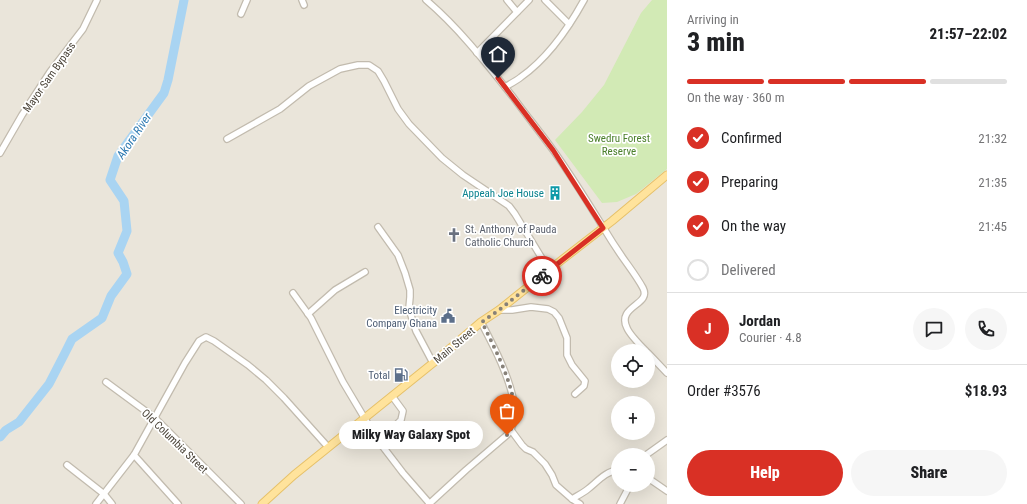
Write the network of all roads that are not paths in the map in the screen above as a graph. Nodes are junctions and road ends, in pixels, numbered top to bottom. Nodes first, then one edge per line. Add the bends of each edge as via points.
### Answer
1 (97, 0) edge
2 (247, 0) edge
3 (426, 0) edge
4 (507, 0) edge
5 (529, 0) edge
6 (545, 0) edge
7 (584, 0) edge
8 (517, 12) junction
9 (240, 14) dead end
10 (569, 24) junction
11 (477, 53) junction
12 (505, 87) junction
13 (227, 139) dead end
14 (0, 153) edge
15 (667, 175) edge
16 (378, 227) dead end
17 (603, 228) junction
18 (549, 270) junction
19 (365, 272) dead end
20 (293, 293) dead end
21 (499, 310) junction
22 (308, 314) junction
23 (482, 322) junction
24 (640, 344) edge
25 (655, 360) edge
26 (433, 363) junction
27 (667, 373) edge
28 (106, 382) dead end
29 (575, 394) dead end
30 (392, 396) junction
31 (155, 418) junction
32 (364, 418) junction
33 (511, 430) junction
34 (377, 439) junction
35 (667, 440) edge
36 (328, 447) junction
37 (655, 449) edge
38 (134, 455) junction
39 (67, 465) dead end
40 (611, 471) edge
41 (655, 483) edge
42 (667, 491) edge
43 (626, 492) edge
44 (104, 494) junction
45 (572, 499) junction
46 (96, 504) edge
47 (112, 504) edge
48 (178, 504) edge
49 (241, 504) edge
50 (262, 504) edge
51 (430, 504) edge
52 (580, 504) edge
53 (620, 504) edge

1 - 14 street, Mayor Sam Bypass via 83,28 50,72
2 - 9 street
3 - 11 street via 458,30
4 - 8 street
5 - 8 street
6 - 10 street
7 - 10 street
8 - 11 street
10 - 12 street via 552,48 521,77
11 - 12 street
12 - 17 street via 553,150
13 - 18 street via 280,109 309,86 340,69 369,65 378,71 409,124 442,158 509,206
15 - 17 main road, Main Street
16 - 26 street via 398,255 410,290 409,308 413,322
17 - 18 main road, Main Street
17 - 24 street via 644,290 642,300 626,313 625,318 627,329
18 - 21 main road, Main Street
19 - 22 street via 335,290
20 - 22 street
21 - 23 main road, Main Street
21 - 29 street via 531,307 548,308 554,312 567,338 567,354 585,381 584,386
22 - 32 street
23 - 26 main road, Main Street
23 - 33 street via 508,380 515,414
25 - 27 street
26 - 30 main road, Main Street
28 - 31 street, Old Columbia Street
30 - 32 main road, Main Street
30 - 34 street via 403,411 401,420
31 - 36 street via 186,362 199,342 206,337 266,380
31 - 38 street
31 - 49 street, Old Columbia Street
32 - 34 street
32 - 36 main road, Main Street
33 - 45 street via 522,445 545,464 556,485
33 - 51 street
34 - 51 street
35 - 37 street
36 - 50 main road, Main Street
38 - 44 street
38 - 48 street
39 - 44 street
40 - 45 street
41 - 42 street
43 - 53 street
44 - 46 street
44 - 47 street
45 - 52 street

